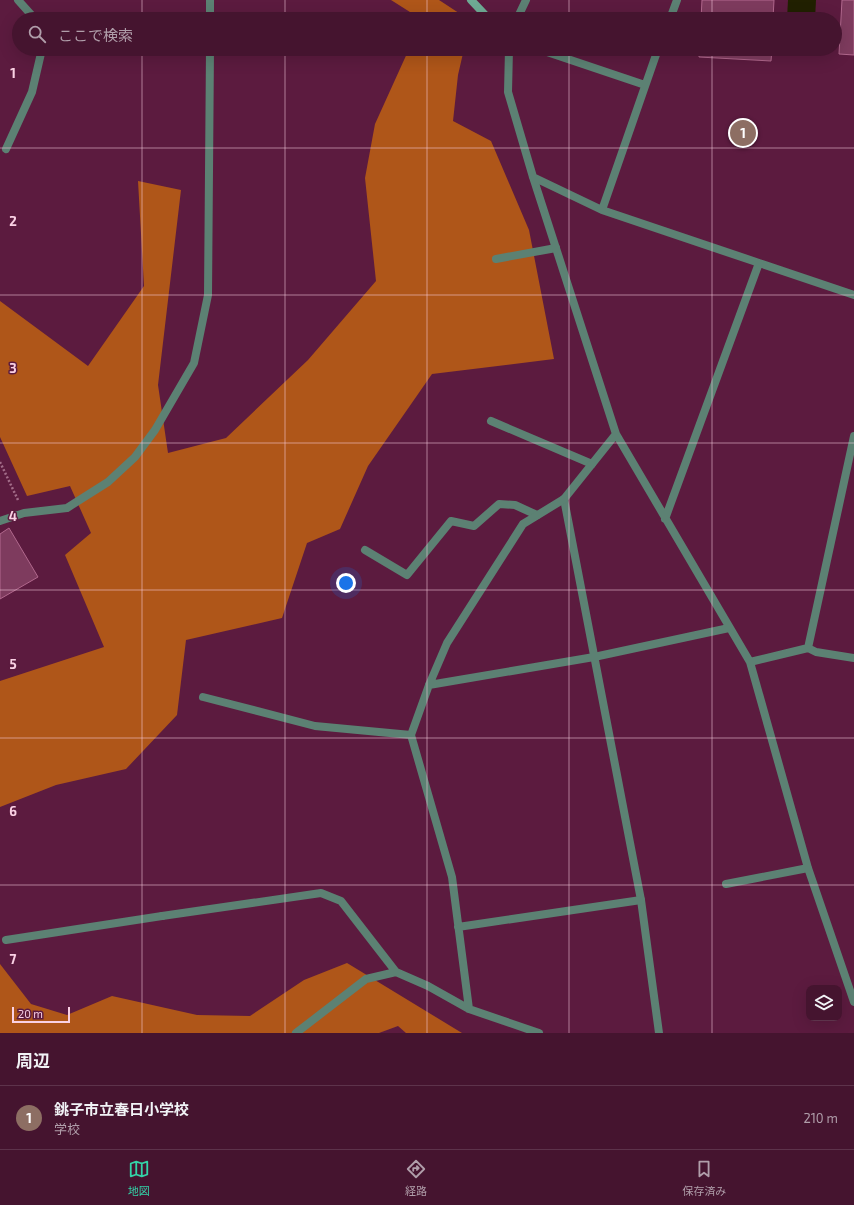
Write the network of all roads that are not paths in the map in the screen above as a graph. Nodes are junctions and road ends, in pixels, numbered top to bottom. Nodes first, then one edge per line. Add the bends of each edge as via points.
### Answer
1 (18, 0) edge
2 (210, 0) edge
3 (470, 0) edge
4 (526, 0) edge
5 (676, 0) edge
6 (29, 12) edge
7 (210, 12) edge
8 (482, 12) edge
9 (520, 12) edge
10 (672, 12) edge
11 (40, 56) edge
12 (210, 56) edge
13 (509, 56) edge
14 (559, 56) edge
15 (655, 56) edge
16 (645, 85) junction
17 (6, 149) dead end
18 (533, 177) junction
19 (602, 210) junction
20 (556, 248) junction
21 (496, 259) dead end
22 (759, 263) junction
23 (854, 295) edge
24 (490, 422) dead end
25 (616, 434) junction
26 (854, 436) edge
27 (853, 445) edge
28 (592, 464) junction
29 (564, 499) junction
30 (537, 515) junction
31 (665, 519) junction
32 (0, 521) edge
33 (365, 550) dead end
34 (729, 628) junction
35 (808, 648) junction
36 (594, 657) junction
37 (854, 658) edge
38 (750, 662) junction
39 (430, 685) junction
40 (203, 696) dead end
41 (411, 735) junction
42 (808, 868) junction
43 (726, 884) dead end
44 (641, 900) junction
45 (458, 927) junction
46 (6, 940) dead end
47 (396, 972) junction
48 (854, 1002) edge
49 (469, 1009) junction
50 (296, 1033) edge
51 (539, 1033) edge
52 (659, 1033) edge

1 - 6 street
2 - 7 street
3 - 8 street
4 - 9 street
5 - 10 street
11 - 17 street via 32,92
12 - 32 street via 208,295 194,363 155,430 135,457 108,482 67,508 24,513
13 - 18 street via 508,92
14 - 16 street
15 - 16 street
16 - 19 street
18 - 19 street
18 - 20 street
19 - 22 street
20 - 21 street
20 - 25 street
22 - 23 street
22 - 31 street
24 - 28 street
25 - 28 street
25 - 31 street
26 - 27 street
27 - 35 street
28 - 29 street
29 - 30 street
29 - 36 street
30 - 33 street via 515,505 499,504 474,526 451,521 407,575
30 - 39 street via 523,524 447,643
31 - 34 street
34 - 36 street
34 - 38 street
35 - 37 street via 816,652
35 - 38 street
36 - 39 street
36 - 44 street
38 - 42 street
39 - 41 street
40 - 41 street via 315,726
41 - 45 street via 452,877
42 - 43 street
42 - 48 street
44 - 45 street
44 - 52 street
45 - 49 street
46 - 47 street via 321,893 341,901
47 - 49 street
47 - 50 street via 366,979
49 - 51 street

